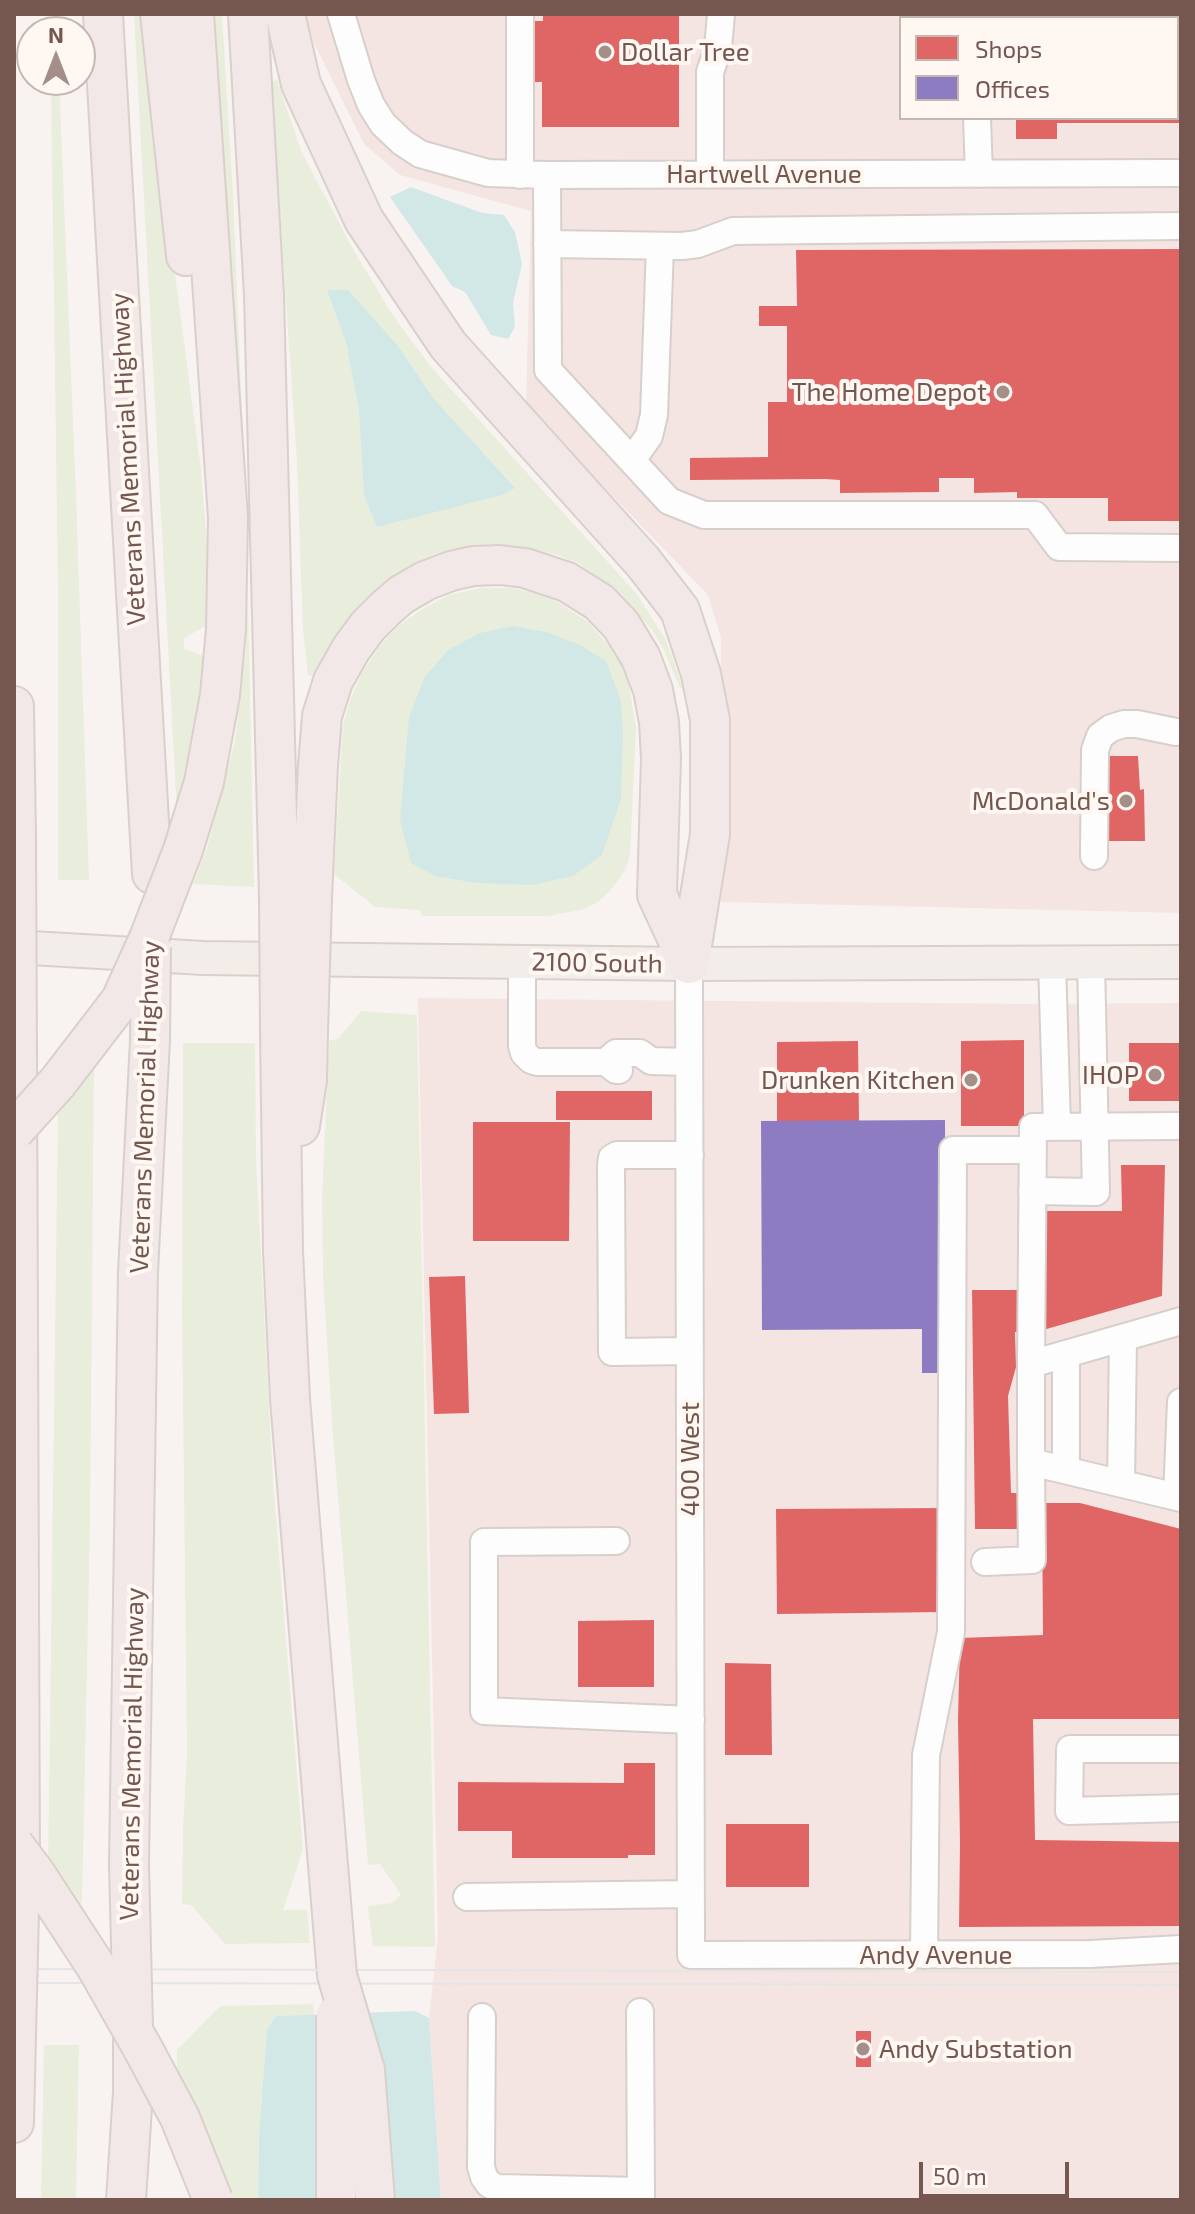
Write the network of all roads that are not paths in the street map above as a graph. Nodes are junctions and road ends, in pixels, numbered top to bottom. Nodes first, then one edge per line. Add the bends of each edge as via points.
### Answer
1 (103, 14) edge
2 (160, 14) edge
3 (194, 14) edge
4 (248, 14) edge
5 (285, 14) edge
6 (341, 14) edge
7 (520, 14) edge
8 (721, 14) edge
9 (977, 120) edge
10 (1181, 173) edge
11 (710, 174) junction
12 (979, 174) junction
13 (520, 175) junction
14 (547, 175) junction
15 (1181, 226) edge
16 (547, 244) junction
17 (660, 246) junction
18 (632, 460) junction
19 (1181, 548) edge
20 (226, 611) junction
21 (14, 706) edge
22 (1176, 732) dead end
23 (16, 838) edge
24 (1094, 856) dead end
25 (295, 898) junction
26 (14, 947) edge
27 (522, 962) junction
28 (1052, 962) junction
29 (1091, 962) junction
30 (1181, 962) edge
31 (689, 964) junction
32 (1055, 1041) junction
33 (1092, 1041) junction
34 (17, 1051) junction
35 (689, 1062) junction
36 (14, 1090) edge
37 (1057, 1126) junction
38 (1094, 1126) junction
39 (1181, 1126) edge
40 (14, 1131) edge
41 (1033, 1150) junction
42 (690, 1155) junction
43 (1032, 1191) junction
44 (1181, 1321) edge
45 (1123, 1338) junction
46 (690, 1351) junction
47 (1066, 1354) junction
48 (1031, 1364) junction
49 (1181, 1402) edge
50 (1031, 1462) junction
51 (1066, 1470) junction
52 (1121, 1483) junction
53 (1179, 1497) edge
54 (616, 1541) dead end
55 (985, 1562) dead end
56 (691, 1720) junction
57 (1181, 1749) edge
58 (1181, 1808) edge
59 (17, 1857) edge
60 (691, 1894) junction
61 (467, 1897) dead end
62 (1181, 1949) edge
63 (691, 1955) joint
64 (924, 1955) junction
65 (337, 1975) junction
66 (640, 2012) dead end
67 (482, 2017) dead end
68 (16, 2035) edge
69 (133, 2092) junction
70 (14, 2123) edge
71 (641, 2196) edge
72 (126, 2200) edge
73 (137, 2200) edge
74 (213, 2200) edge
75 (336, 2200) edge
76 (353, 2200) edge
77 (375, 2200) edge

1 - 69 highway, Veterans Memorial Highway, bridge via 152,874 138,1272 129,1864
2 - 20 highway
3 - 20 highway via 228,518
4 - 25 highway
5 - 31 highway via 301,84 364,220 448,345 680,610 710,720 710,834
6 - 13 street, Hartwell Avenue via 371,105 402,142 420,154 473,170
7 - 13 street
8 - 11 street via 710,72
9 - 12 street
10 - 12 street, Hartwell Avenue
11 - 12 street, Hartwell Avenue
11 - 14 street, Hartwell Avenue
13 - 14 street, Hartwell Avenue
14 - 16 street
15 - 17 street via 733,231 698,244
16 - 17 street
16 - 18 street via 548,370
17 - 18 street via 654,415 649,436
18 - 19 street via 669,501 704,515 1035,515 1059,547
20 - 40 highway, bridge via 219,703 204,782 149,938 121,1000
21 - 23 highway
22 - 24 street via 1137,724 1111,728 1100,736 1095,750
23 - 34 highway, bridge
25 - 31 highway via 322,716 351,649 393,601 425,581 473,566 525,568 567,582 599,602 641,658 659,722 657,895
25 - 65 highway, bridge via 294,1032 307,1080 283,1251 290,1399
26 - 27 main road, 2100 South via 203,958
27 - 31 main road, 2100 South
27 - 35 street via 522,1046 531,1060 628,1066
28 - 29 main road, 2100 South
28 - 31 main road, 2100 South
28 - 32 street
29 - 30 main road, 2100 South
29 - 33 street
31 - 35 street, 400 West
32 - 33 street
32 - 37 street
33 - 38 street
34 - 36 highway
34 - 59 highway
35 - 42 street, 400 West
37 - 38 street
37 - 41 street via 1033,1127
38 - 39 street
38 - 43 street via 1096,1192
41 - 43 street
41 - 64 street via 953,1150 951,1632 926,1755
42 - 46 street, 400 West
42 - 46 street via 617,1155 612,1158 611,1180 612,1352
43 - 48 street
44 - 45 street
45 - 47 street
45 - 52 street
46 - 56 street, 400 West
47 - 48 street
47 - 51 street
48 - 50 street
49 - 53 street
50 - 51 street
50 - 55 street via 1032,1560
51 - 52 street
52 - 53 street
54 - 56 street via 484,1542 484,1711
56 - 60 street, 400 West
57 - 58 street via 1070,1749 1069,1811
59 - 68 highway, bridge
59 - 74 highway, bridge via 35,1873 97,1968 185,2130
60 - 61 street
60 - 63 street, 400 West
62 - 64 street, Andy Avenue
63 - 64 street, Andy Avenue
65 - 75 highway, bridge
65 - 76 highway, bridge via 352,2071
65 - 77 highway, bridge via 365,2070
66 - 71 street
67 - 71 street via 481,2167 489,2184
68 - 70 highway
69 - 72 highway, Veterans Memorial Highway
69 - 73 highway

